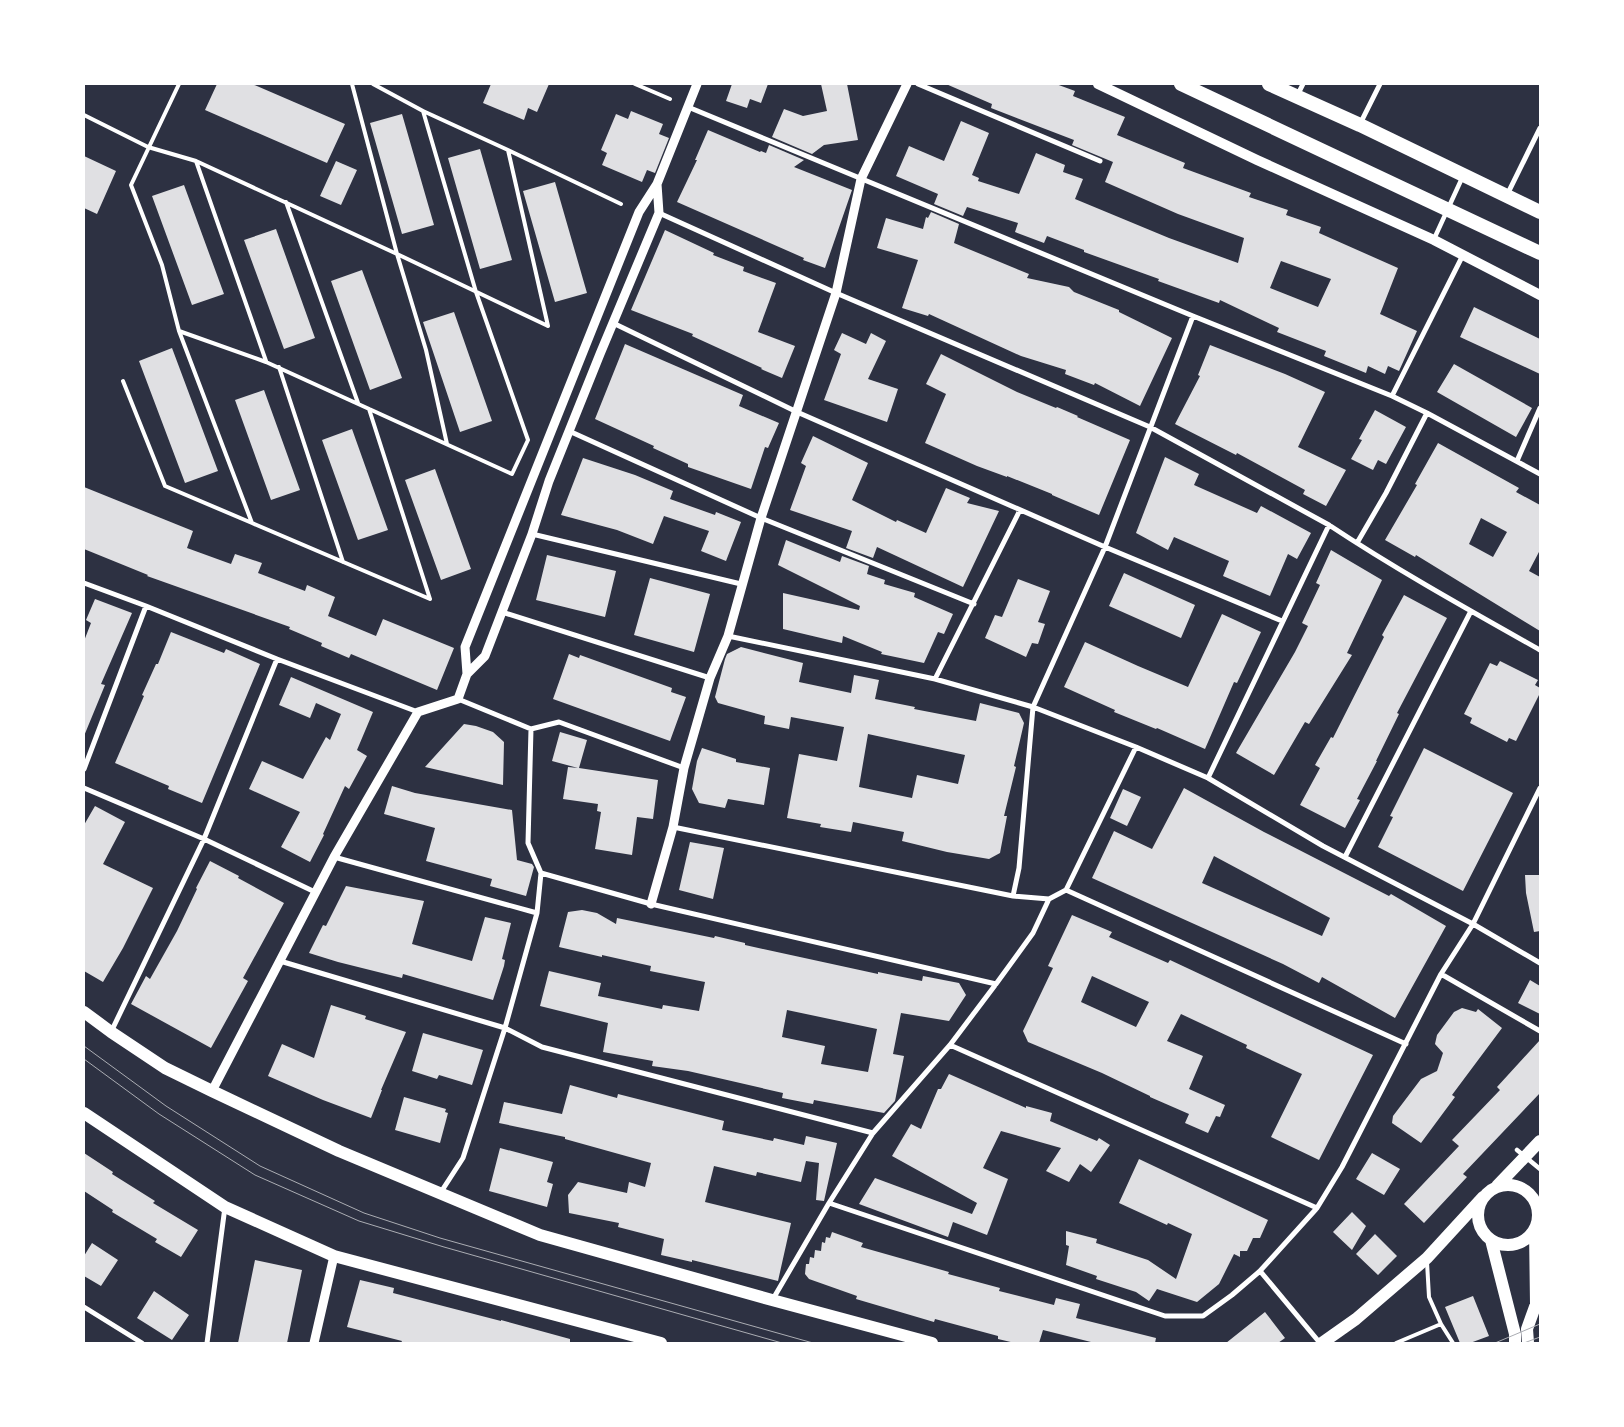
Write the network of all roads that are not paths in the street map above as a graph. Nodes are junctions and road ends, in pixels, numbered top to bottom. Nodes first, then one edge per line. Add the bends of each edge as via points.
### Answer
1 (179, 84) edge
2 (352, 84) edge
3 (373, 84) edge
4 (636, 84) edge
5 (697, 84) edge
6 (907, 84) edge
7 (918, 84) edge
8 (1098, 84) edge
9 (1181, 84) edge
10 (1269, 84) edge
11 (1380, 84) edge
12 (1300, 90) edge
13 (670, 99) dead end
14 (688, 106) junction
15 (423, 111) junction
16 (84, 115) edge
17 (1360, 125) junction
18 (1540, 128) edge
19 (148, 147) junction
20 (508, 150) junction
21 (196, 161) junction
22 (1100, 162) dead end
23 (1464, 175) junction
24 (861, 179) junction
25 (657, 184) junction
26 (1507, 195) junction
27 (286, 202) junction
28 (621, 204) dead end
29 (1448, 210) junction
30 (1540, 212) edge
31 (659, 213) junction
32 (1434, 240) junction
33 (1540, 253) edge
34 (397, 254) junction
35 (1463, 254) junction
36 (476, 292) junction
37 (836, 293) junction
38 (1540, 295) edge
39 (1193, 316) junction
40 (613, 323) junction
41 (179, 331) junction
42 (266, 362) junction
43 (279, 367) junction
44 (122, 381) dead end
45 (1392, 396) junction
46 (358, 403) junction
47 (369, 408) junction
48 (1540, 408) edge
49 (797, 412) junction
50 (1427, 413) junction
51 (1150, 427) junction
52 (570, 431) junction
53 (447, 444) junction
54 (1517, 461) junction
55 (1540, 474) edge
56 (1020, 510) junction
57 (761, 518) junction
58 (252, 523) junction
59 (1329, 525) junction
60 (532, 534) junction
61 (1356, 543) junction
62 (1105, 547) junction
63 (344, 562) junction
64 (84, 583) edge
65 (741, 584) junction
66 (974, 604) junction
67 (146, 606) junction
68 (1471, 611) junction
69 (501, 612) junction
70 (1282, 621) junction
71 (728, 636) junction
72 (1540, 650) edge
73 (277, 660) junction
74 (467, 674) junction
75 (710, 678) junction
76 (935, 679) junction
77 (458, 699) junction
78 (1033, 707) junction
79 (418, 712) junction
80 (531, 729) junction
81 (1136, 747) junction
82 (684, 768) junction
83 (84, 769) edge
84 (1208, 778) junction
85 (84, 788) edge
86 (1540, 788) edge
87 (1538, 803) edge
88 (673, 827) junction
89 (204, 839) junction
90 (334, 857) junction
91 (1345, 858) junction
92 (541, 872) junction
93 (1066, 890) junction
94 (315, 892) junction
95 (1013, 896) junction
96 (1049, 899) junction
97 (651, 904) junction
98 (537, 913) junction
99 (1473, 924) junction
100 (280, 961) junction
101 (1540, 962) edge
102 (1441, 974) junction
103 (996, 984) junction
104 (84, 1012) edge
105 (505, 1028) junction
106 (1540, 1031) edge
107 (111, 1032) junction
108 (1406, 1044) junction
109 (950, 1045) junction
110 (212, 1091) junction
111 (84, 1112) edge
112 (873, 1133) junction
113 (1540, 1141) edge
114 (1521, 1154) junction
115 (1540, 1169) edge
116 (1497, 1186) junction
117 (441, 1192) junction
118 (1483, 1197) junction
119 (829, 1203) junction
120 (225, 1207) junction
121 (1317, 1208) junction
122 (1538, 1222) edge
123 (1491, 1240) junction
124 (334, 1256) junction
125 (1427, 1258) junction
126 (1260, 1271) junction
127 (772, 1300) junction
128 (1538, 1304) edge
129 (84, 1308) edge
130 (1441, 1324) junction
131 (142, 1343) edge
132 (207, 1343) edge
133 (314, 1343) edge
134 (661, 1343) edge
135 (932, 1343) edge
136 (1320, 1343) edge
137 (1396, 1343) edge
138 (1453, 1343) edge
139 (1515, 1343) edge
140 (1528, 1343) edge

1 - 19 lane
2 - 34 lane
3 - 15 lane
4 - 13 lane
5 - 14 street
6 - 24 street
7 - 22 street
8 - 32 main road
9 - 29 highway
10 - 12 highway
11 - 17 street
12 - 17 highway
14 - 24 street
14 - 25 street
15 - 20 lane
15 - 36 lane
16 - 19 lane
17 - 23 highway
18 - 26 street
19 - 21 lane
19 - 41 lane via 131,185 162,266
20 - 28 lane
20 - 36 lane via 548,326
21 - 27 lane
21 - 42 lane
23 - 26 highway
23 - 29 street
24 - 37 street
24 - 39 street
25 - 31 street
25 - 74 street via 639,212 465,647
26 - 30 highway
27 - 34 lane
27 - 46 lane
29 - 32 street
29 - 33 highway
31 - 37 street
31 - 40 street
32 - 35 main road
34 - 36 lane
34 - 53 lane via 426,350
35 - 38 main road
35 - 45 street
36 - 53 lane via 528,440 512,474
37 - 49 street
37 - 51 street
39 - 45 street
39 - 51 street
40 - 49 street
40 - 52 street
41 - 42 lane
41 - 58 lane
42 - 43 lane
43 - 46 lane
43 - 63 lane
44 - 58 lane via 165,486
45 - 50 street
46 - 47 lane
47 - 53 lane
47 - 63 lane via 430,599
48 - 54 street
49 - 56 street
49 - 57 street
50 - 54 street
50 - 61 street via 1386,494
51 - 59 street
51 - 62 street
52 - 57 street
52 - 60 street
54 - 55 street
56 - 62 street
56 - 66 street
57 - 65 street
57 - 66 street
58 - 63 lane
59 - 61 street
59 - 70 street
60 - 65 street
60 - 69 street
61 - 68 street
62 - 70 street
62 - 78 street
64 - 67 street
65 - 71 street
66 - 76 street
67 - 73 street
67 - 83 street
68 - 72 street
68 - 91 street
69 - 74 street via 485,656
69 - 75 street
70 - 84 street
71 - 75 street
71 - 76 street
73 - 79 street
73 - 89 street
74 - 77 street
75 - 82 street
76 - 78 street
77 - 79 street
77 - 80 street
78 - 81 street
78 - 95 street
79 - 90 street
80 - 82 street via 559,722
80 - 92 street via 528,843
81 - 84 street
81 - 93 street
82 - 88 street
84 - 91 street
85 - 89 street
86 - 87 street
87 - 99 street
88 - 95 street
88 - 97 street
89 - 94 street
89 - 107 street
90 - 94 street
90 - 98 street
91 - 99 street
92 - 97 street
92 - 98 street
93 - 96 street
93 - 108 street
94 - 100 street
95 - 96 street
96 - 103 street via 1033,932
97 - 103 street
98 - 105 street
99 - 101 street
99 - 102 street
100 - 105 street
100 - 110 street
102 - 106 street
102 - 108 street
103 - 109 street
104 - 107 main road
105 - 112 street via 542,1047
105 - 117 street via 463,1158
107 - 110 main road via 165,1068
108 - 121 street
109 - 112 street
109 - 121 street
110 - 117 main road via 339,1151
111 - 120 main road
112 - 119 street
113 - 114 main road
114 - 115 street
114 - 116 main road
116 - 118 main road
116 - 122 main road via 1515,1185 1531,1194 1536,1202
117 - 127 main road via 540,1234
118 - 123 main road via 1478,1208 1478,1220 1482,1231
118 - 125 main road
119 - 126 street via 1165,1316 1203,1316
119 - 127 street
120 - 124 main road
120 - 132 street
121 - 126 street
122 - 123 main road via 1528,1238 1520,1243 1505,1245
122 - 128 main road
123 - 139 main road
124 - 133 street
124 - 134 main road
125 - 130 lane via 1429,1297
125 - 136 main road via 1356,1319
126 - 136 street
127 - 135 main road
128 - 140 main road via 1527,1329
129 - 131 street
130 - 137 lane
130 - 138 lane

